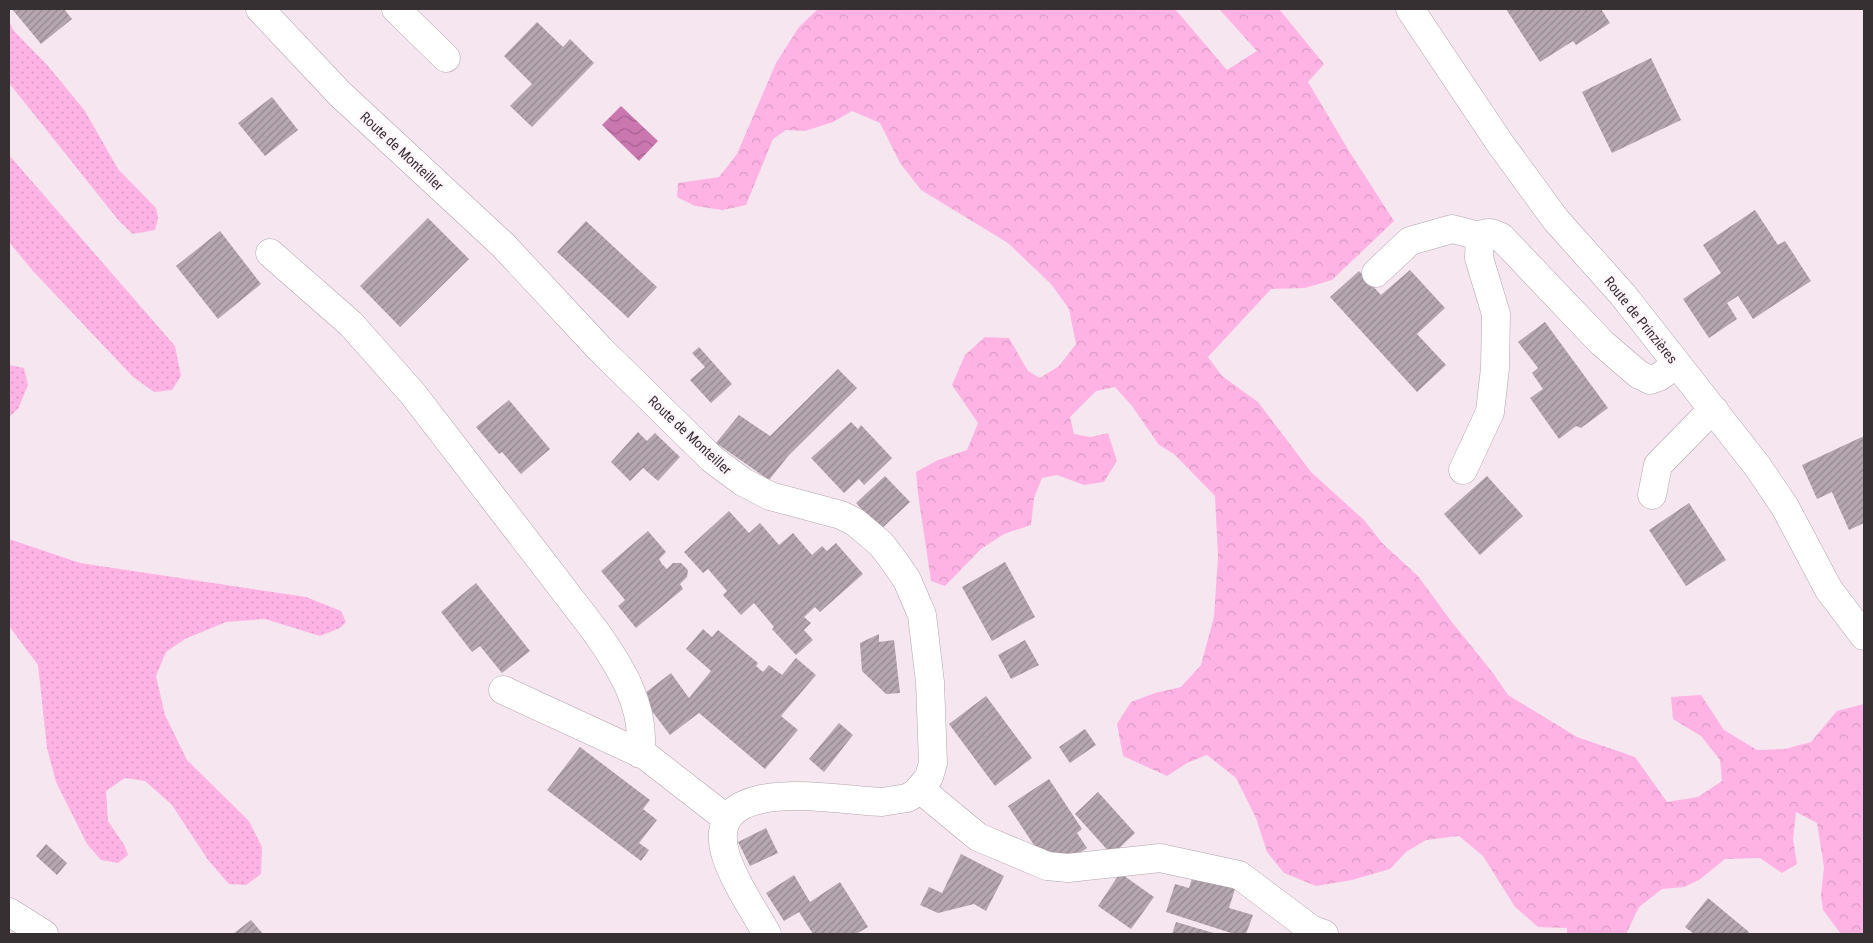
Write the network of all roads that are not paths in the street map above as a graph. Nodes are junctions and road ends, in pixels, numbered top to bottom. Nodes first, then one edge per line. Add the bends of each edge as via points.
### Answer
1 (260, 9) edge
2 (396, 9) edge
3 (1410, 9) edge
4 (446, 58) dead end
5 (1480, 236) junction
6 (270, 253) dead end
7 (1376, 273) dead end
8 (1677, 364) junction
9 (1715, 411) junction
10 (1463, 470) dead end
11 (1652, 495) dead end
12 (1864, 636) edge
13 (503, 690) dead end
14 (640, 754) junction
15 (920, 789) junction
16 (727, 819) junction
17 (9, 912) edge
18 (1317, 932) edge
19 (44, 934) edge
20 (767, 934) edge

1 - 15 street, Route de Monteiller via 340,94 503,245 600,349 712,459 743,482 770,496 841,515 855,522 881,544 907,580 922,615 930,682 933,763 929,777
2 - 4 street
3 - 8 street, Route de Prinzières via 1546,207 1623,295
5 - 7 street via 1452,229 1410,241
5 - 8 street via 1494,233 1501,237 1602,343 1638,374 1650,380
5 - 10 street via 1479,258 1496,314 1495,368 1490,412
6 - 14 street via 351,324 403,381 594,628 625,676 640,726
8 - 9 street, Route de Prinzières
9 - 11 street via 1658,465
9 - 12 street, Route de Prinzières via 1776,492 1829,590
13 - 14 street
14 - 16 street
15 - 16 street via 907,798 882,802 769,797 746,802
15 - 18 street via 978,837 1047,866 1068,868 1160,858 1239,875
16 - 20 street via 723,831 726,855
17 - 19 street

